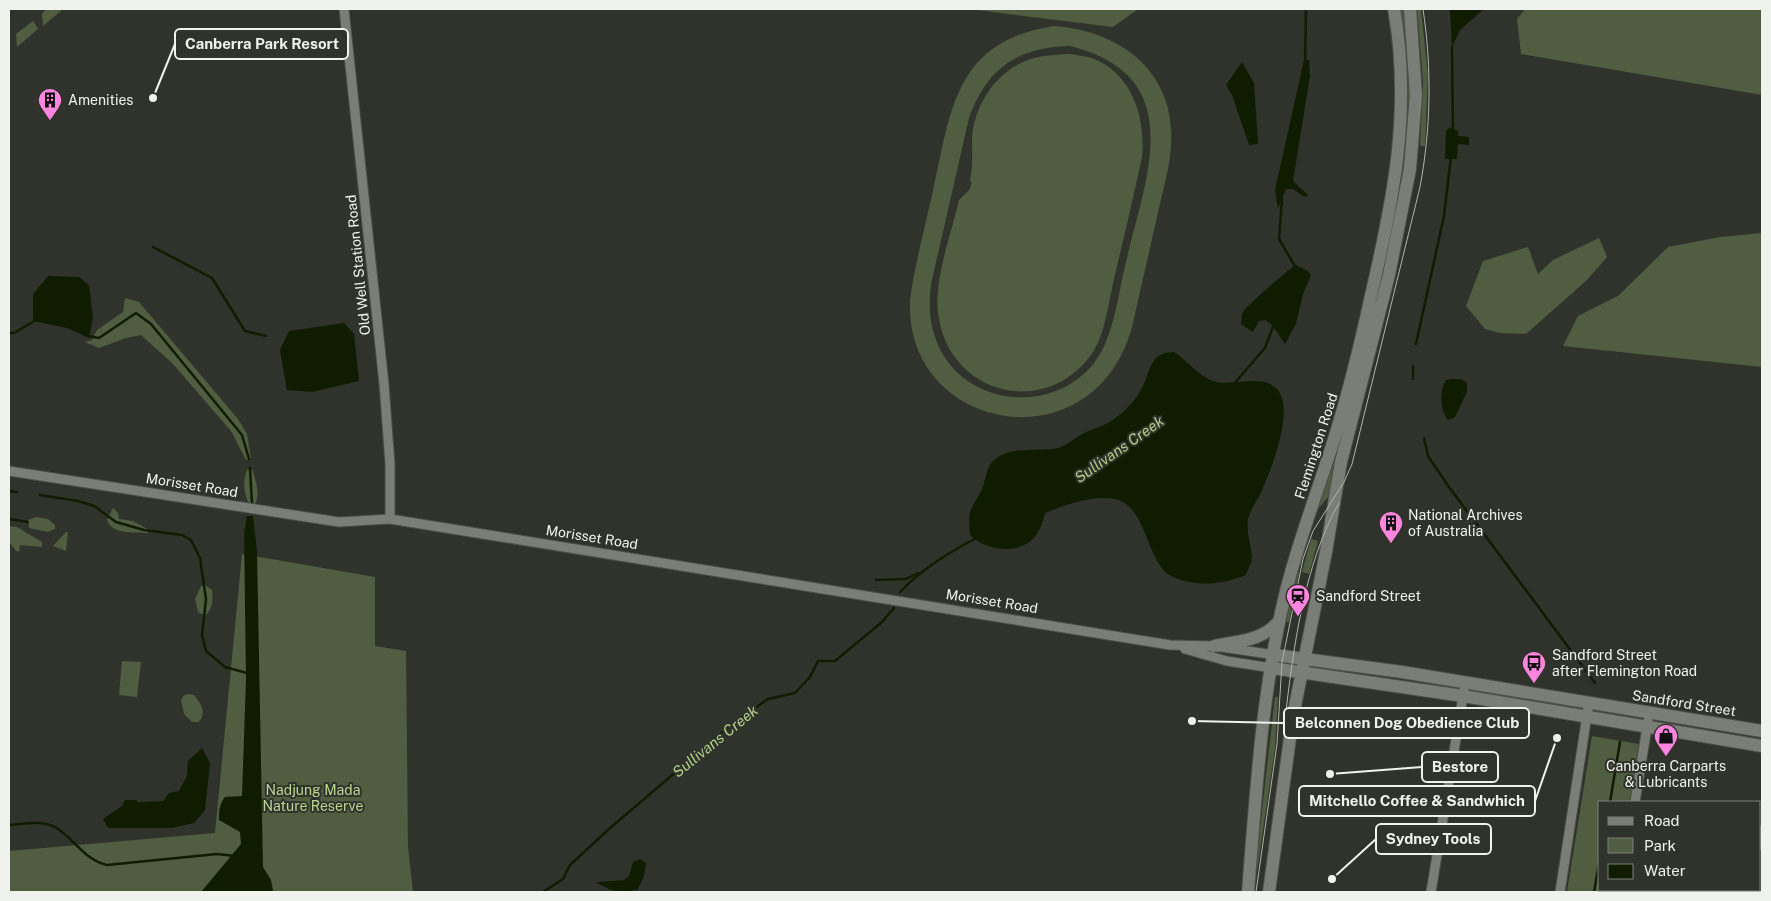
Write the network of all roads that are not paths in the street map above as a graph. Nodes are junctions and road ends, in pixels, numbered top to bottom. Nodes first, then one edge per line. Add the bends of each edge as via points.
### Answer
1 (344, 9) edge
2 (1394, 9) edge
3 (1410, 9) edge
4 (9, 471) edge
5 (390, 518) junction
6 (1280, 620) junction
7 (1170, 645) junction
8 (1214, 646) junction
9 (1275, 655) junction
10 (1304, 664) junction
11 (1272, 668) junction
12 (1465, 682) junction
13 (1463, 696) junction
14 (1589, 702) junction
15 (1649, 712) junction
16 (1587, 717) junction
17 (1647, 727) junction
18 (1762, 730) edge
19 (1762, 746) edge
20 (1635, 801) edge
21 (1248, 892) edge
22 (1269, 892) edge
23 (1431, 892) edge
24 (1560, 892) edge

1 - 5 street, Old Well Station Road via 384,384
2 - 6 main road, Flemington Road via 1402,95 1398,170 1392,203 1348,396 1296,556
3 - 10 main road, Flemington Road via 1416,95 1407,193 1340,462
4 - 5 street, Morisset Road via 339,522
5 - 7 street, Morisset Road
6 - 8 main road via 1261,636
6 - 9 main road, Flemington Road
7 - 8 street, Morisset Road
7 - 11 street, Morisset Road via 1227,661
8 - 9 street, Morisset Road
9 - 10 main road, Sandford Street
9 - 11 main road, Flemington Road
10 - 11 main road, Morisset Road
10 - 12 main road, Sandford Street
10 - 13 main road, Sandford Street
10 - 22 main road, Flemington Road via 1293,716
11 - 21 main road, Flemington Road via 1257,782
12 - 13 street
12 - 14 main road, Sandford Street
13 - 16 main road, Sandford Street
13 - 23 street
14 - 15 main road, Sandford Street
14 - 16 street
15 - 17 street
15 - 18 main road, Sandford Street
16 - 17 main road, Sandford Street
16 - 24 street
17 - 19 main road, Sandford Street
17 - 20 street

